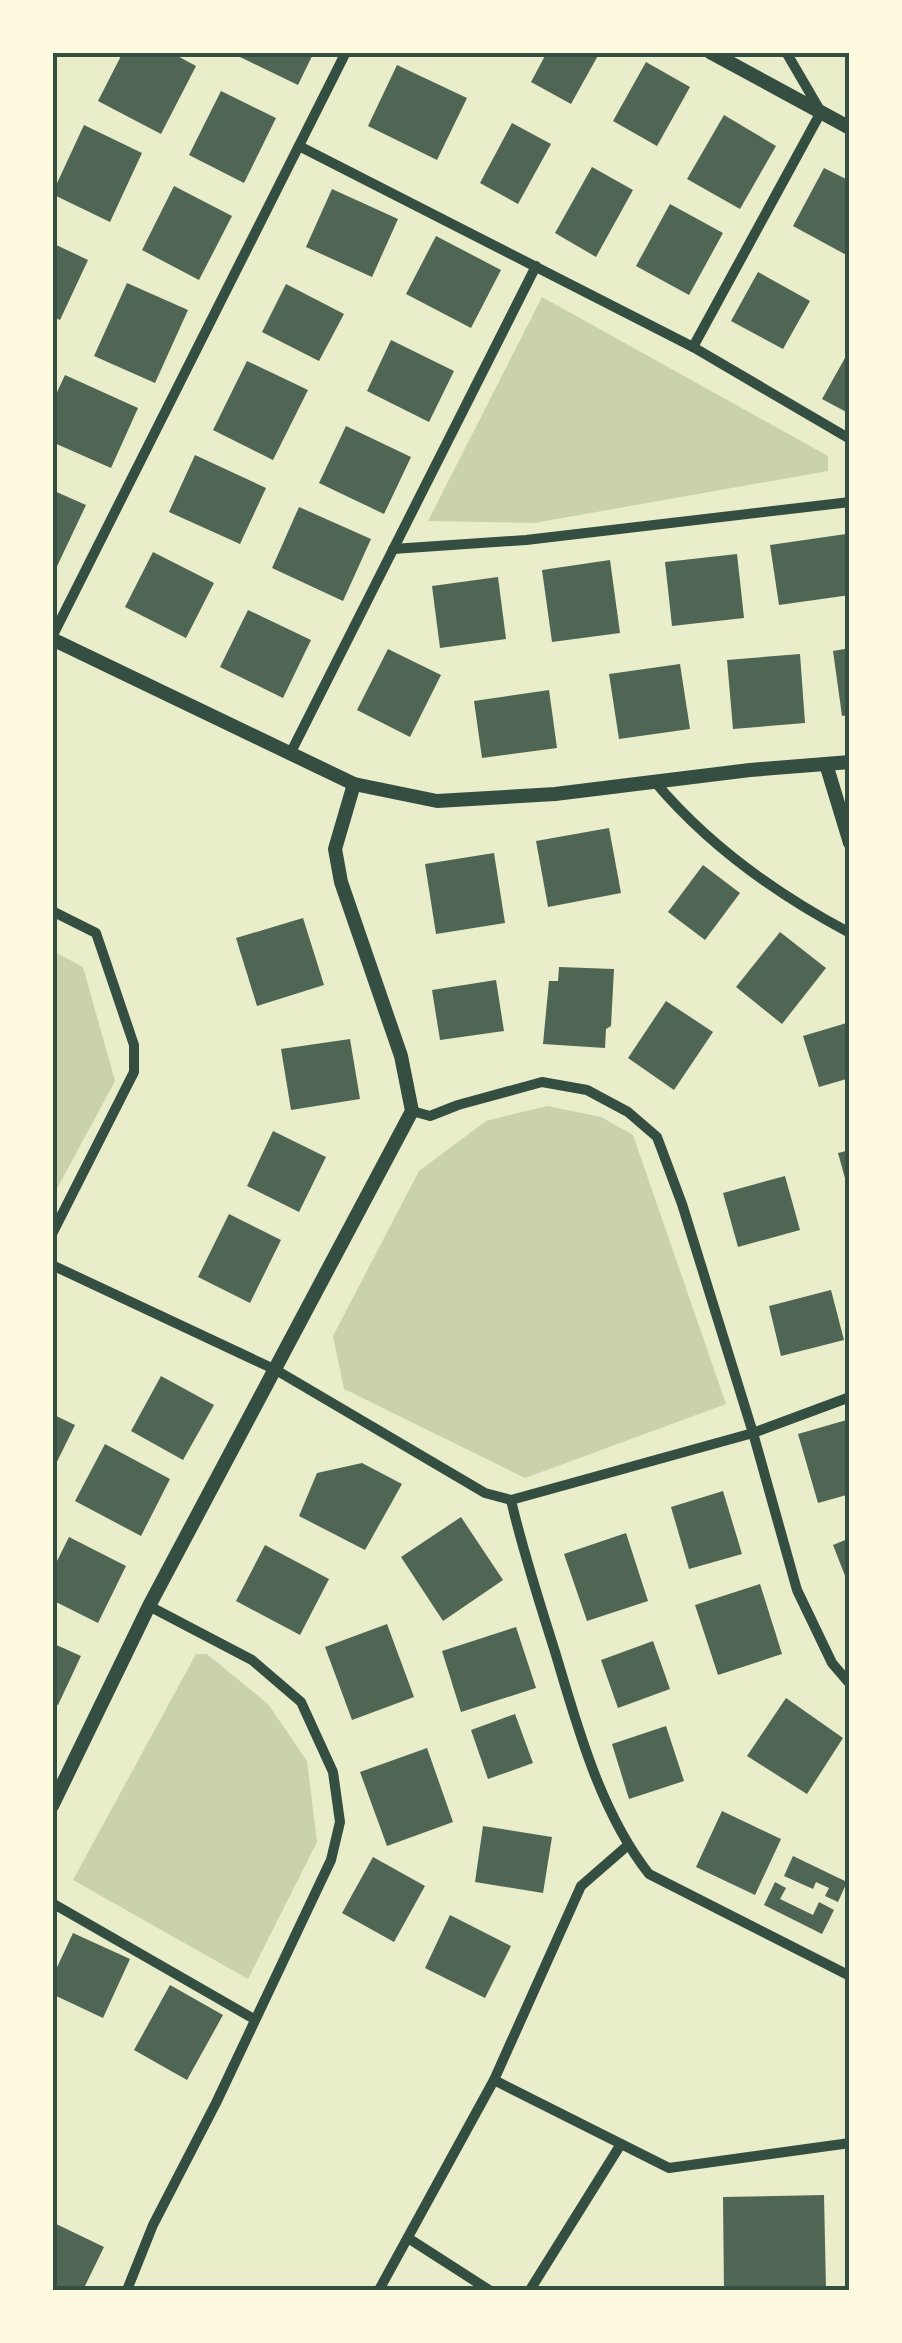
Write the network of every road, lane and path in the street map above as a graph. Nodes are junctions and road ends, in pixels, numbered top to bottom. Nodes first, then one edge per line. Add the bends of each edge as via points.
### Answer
1 (346, 52) edge
2 (710, 52) edge
3 (786, 52) edge
4 (821, 112) junction
5 (850, 128) edge
6 (300, 146) junction
7 (536, 266) junction
8 (694, 347) junction
9 (850, 438) edge
10 (850, 502) edge
11 (393, 549) junction
12 (52, 638) edge
13 (292, 752) junction
14 (850, 762) edge
15 (826, 764) junction
16 (655, 782) junction
17 (354, 784) junction
18 (850, 843) edge
19 (52, 911) edge
20 (850, 933) edge
21 (412, 1112) junction
22 (52, 1234) edge
23 (52, 1265) edge
24 (276, 1370) junction
25 (850, 1397) edge
26 (753, 1434) junction
27 (511, 1500) junction
28 (150, 1606) junction
29 (850, 1684) edge
30 (52, 1806) edge
31 (627, 1846) junction
32 (52, 1903) edge
33 (850, 1976) edge
34 (254, 2019) junction
35 (494, 2080) junction
36 (621, 2144) junction
37 (850, 2144) edge
38 (408, 2238) junction
39 (127, 2290) edge
40 (380, 2290) edge
41 (489, 2290) edge
42 (530, 2290) edge

1 - 6 street
2 - 4 street
3 - 4 street
4 - 5 street
4 - 8 street
6 - 7 street
6 - 12 street
7 - 8 street
7 - 11 street
8 - 9 street
10 - 11 street
11 - 13 street
12 - 13 street
13 - 17 street
14 - 15 street
15 - 16 street
15 - 18 street
16 - 17 street via 453,801
16 - 20 street via 688,822 790,902
17 - 21 street via 335,849
19 - 22 street via 96,933 134,1045 134,1072
21 - 24 street
21 - 26 street via 430,1116 542,1082 587,1090 628,1112 657,1138
23 - 24 street
24 - 27 street via 485,1493
24 - 28 street
25 - 26 street
26 - 27 street
26 - 29 street via 796,1590 832,1663
27 - 31 street via 578,1729
28 - 30 street
28 - 34 street via 252,1660 301,1702 333,1772 340,1822 331,1860
31 - 33 street via 650,1874
31 - 35 street via 580,1886
32 - 34 street
34 - 39 street
35 - 36 street
35 - 38 street
36 - 37 street via 669,2168
36 - 42 street
38 - 40 street
38 - 41 street

